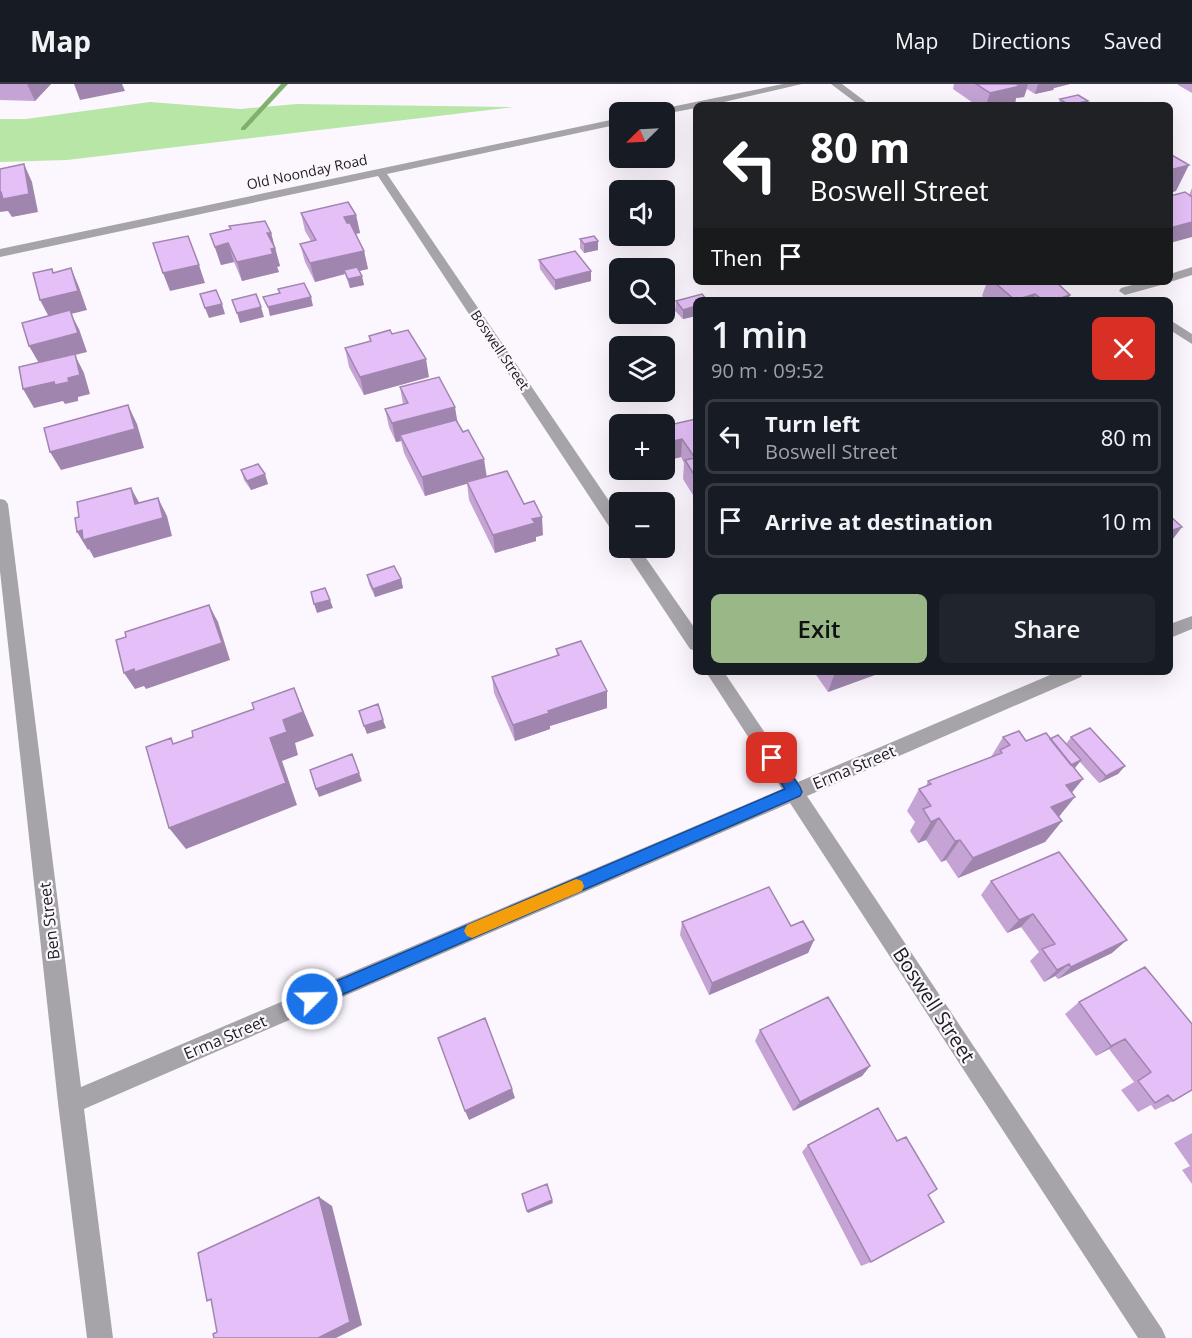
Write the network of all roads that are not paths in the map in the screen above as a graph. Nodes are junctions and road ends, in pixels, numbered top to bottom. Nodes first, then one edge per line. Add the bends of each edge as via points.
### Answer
1 (797, 84) edge
2 (836, 84) edge
3 (711, 102) edge
4 (862, 102) edge
5 (693, 106) edge
6 (675, 109) edge
7 (609, 123) edge
8 (380, 171) junction
9 (0, 253) edge
10 (1192, 271) edge
11 (1173, 277) edge
12 (1116, 285) edge
13 (1146, 285) edge
14 (1125, 291) junction
15 (1133, 297) edge
16 (1173, 326) edge
17 (1192, 340) edge
18 (0, 504) edge
19 (609, 514) edge
20 (639, 558) edge
21 (1192, 622) edge
22 (1173, 630) edge
23 (693, 640) edge
24 (717, 675) edge
25 (1068, 675) edge
26 (795, 792) junction
27 (70, 1103) junction
28 (100, 1338) edge
29 (1153, 1338) edge

1 - 3 street
2 - 4 street
5 - 6 street
7 - 8 street, Old Noonday Road
8 - 9 street, Old Noonday Road
8 - 19 street, Boswell Street
10 - 11 street
12 - 14 street
13 - 14 street
14 - 15 street
16 - 17 street
18 - 27 street, Ben Street
20 - 23 street
21 - 22 street
24 - 26 street, Boswell Street
25 - 26 street, Erma Street
26 - 27 street, Erma Street
26 - 29 street, Boswell Street
27 - 28 street, Ben Street

